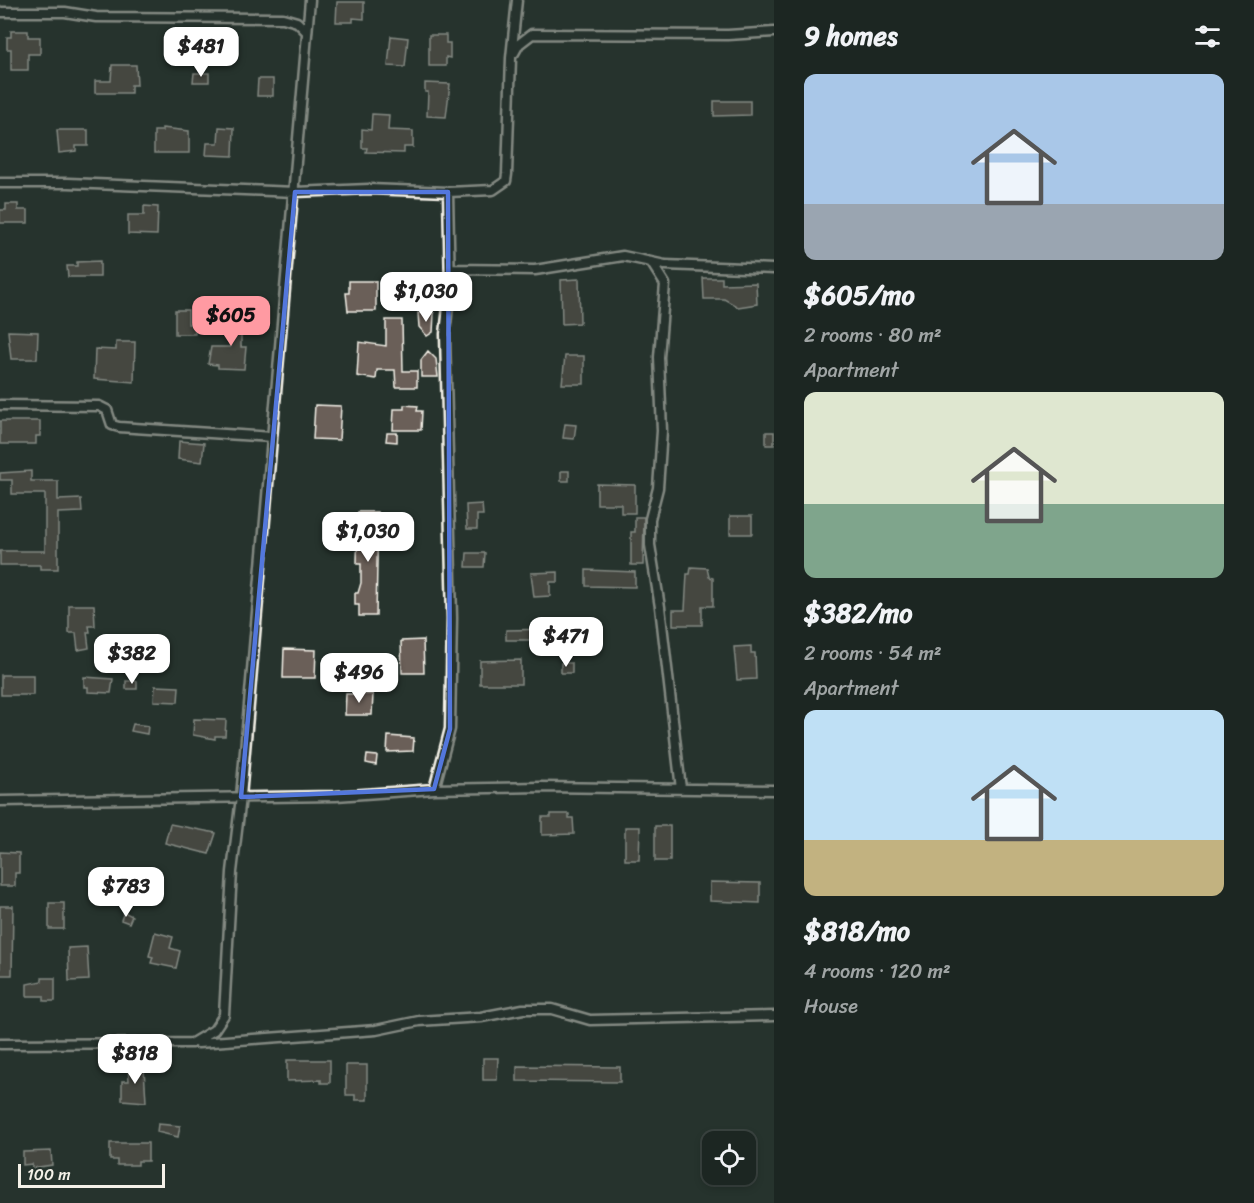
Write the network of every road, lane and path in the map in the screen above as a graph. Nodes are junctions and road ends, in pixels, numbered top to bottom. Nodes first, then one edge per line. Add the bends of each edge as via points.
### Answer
1 (310, 0) edge
2 (517, 0) edge
3 (0, 12) edge
4 (307, 32) junction
5 (774, 32) edge
6 (511, 58) junction
7 (0, 183) edge
8 (295, 192) junction
9 (448, 192) junction
10 (651, 262) junction
11 (774, 268) edge
12 (450, 269) junction
13 (0, 405) edge
14 (272, 437) junction
15 (434, 789) junction
16 (681, 789) junction
17 (774, 790) edge
18 (241, 797) junction
19 (0, 801) edge
20 (774, 1016) edge
21 (192, 1043) junction
22 (0, 1044) edge

1 - 4 street
2 - 6 street
3 - 4 street via 283,18 297,22
4 - 8 street
5 - 6 street via 532,34 519,44
6 - 9 street via 506,181 493,190
7 - 8 street
8 - 9 street
8 - 14 street
9 - 12 street
10 - 11 street
10 - 12 street via 623,256 535,270
10 - 16 street via 665,284 659,357 662,419 650,545
12 - 15 street via 445,334 452,618 450,729
13 - 14 street via 99,406 107,410 112,424 119,428
14 - 18 street
15 - 16 street
15 - 18 street
16 - 17 street
18 - 19 street
18 - 21 street via 232,872 224,1015 214,1030
20 - 21 street via 590,1020 552,1010 523,1010 419,1021 376,1030
21 - 22 street

